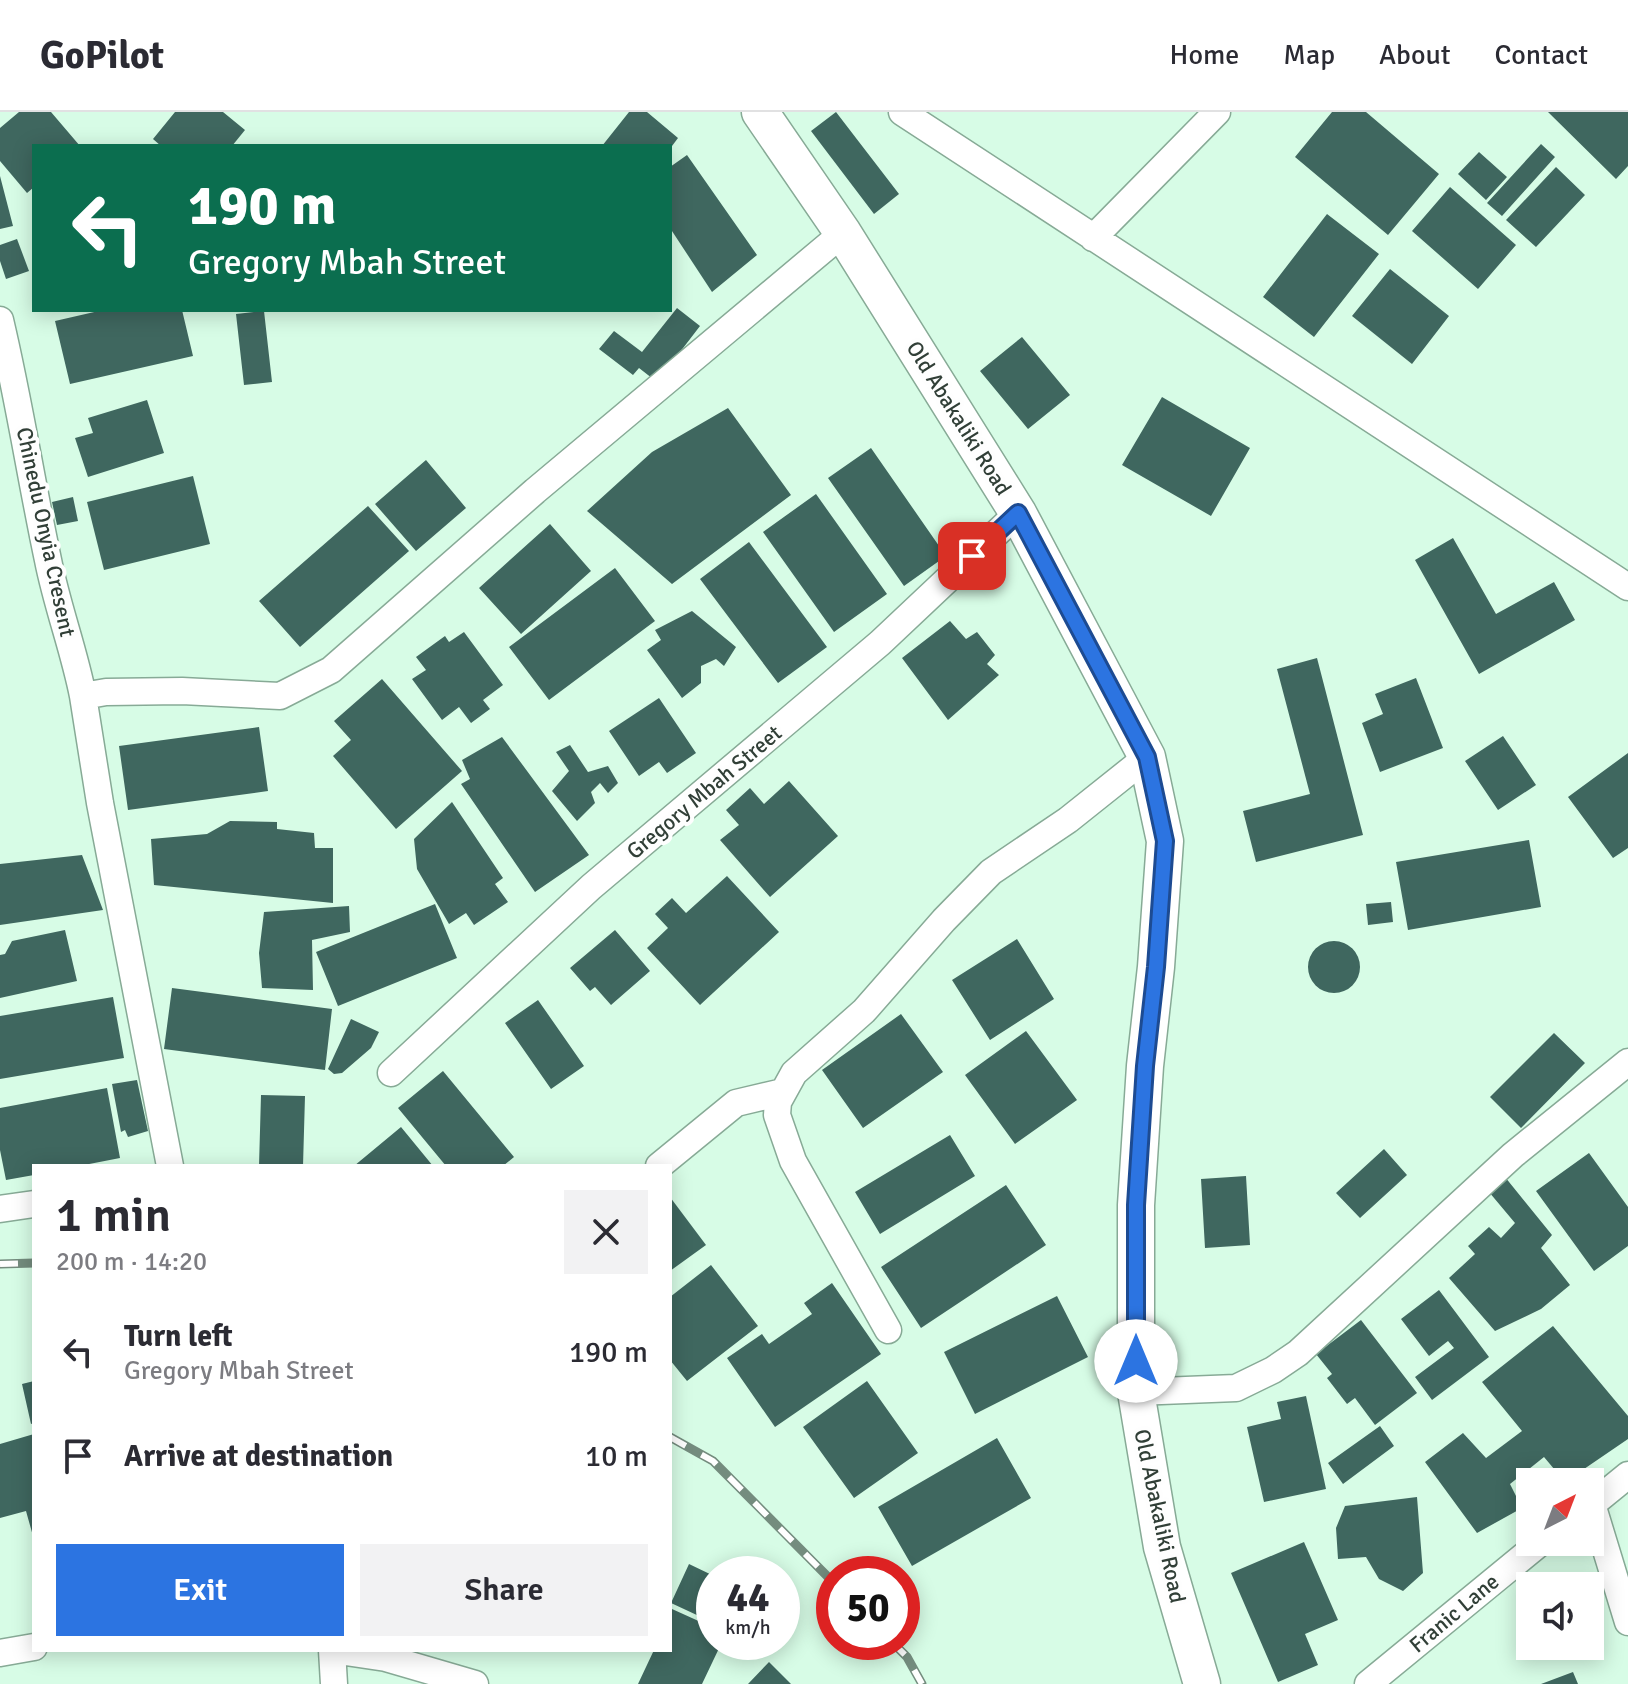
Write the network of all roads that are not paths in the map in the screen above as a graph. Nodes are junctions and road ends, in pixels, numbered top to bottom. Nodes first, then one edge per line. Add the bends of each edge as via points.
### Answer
1 (760, 112) edge
2 (902, 112) edge
3 (1217, 112) edge
4 (843, 233) junction
5 (1093, 238) junction
6 (0, 320) edge
7 (1018, 513) junction
8 (1628, 587) edge
9 (83, 696) junction
10 (1147, 757) junction
11 (1628, 1062) edge
12 (391, 1073) dead end
13 (783, 1092) junction
14 (170, 1164) edge
15 (661, 1164) edge
16 (32, 1204) edge
17 (0, 1209) edge
18 (888, 1330) dead end
19 (1136, 1392) junction
20 (1628, 1475) edge
21 (1604, 1494) edge
22 (1604, 1546) edge
23 (1524, 1556) edge
24 (1628, 1622) edge
25 (32, 1647) edge
26 (332, 1652) edge
27 (346, 1652) edge
28 (0, 1653) edge
29 (334, 1684) edge
30 (475, 1684) edge
31 (1202, 1684) edge
32 (1368, 1684) edge

1 - 4 main road, Old Abakaliki Road
2 - 5 street
3 - 5 street
4 - 7 main road, Old Abakaliki Road
4 - 9 street via 331,670 280,696 182,691
5 - 8 street
6 - 9 street, Chinedu Onyia Cresent via 49,563
7 - 10 main road, Old Abakaliki Road
7 - 12 street, Gregory Mbah Street via 880,643 591,887
9 - 14 street, Chinedu Onyia Cresent
10 - 13 street via 991,872 864,1011 794,1073
10 - 19 main road, Old Abakaliki Road via 1165,841 1136,1205
11 - 19 street via 1513,1155 1298,1353 1273,1370 1236,1388
13 - 15 street via 736,1103
13 - 18 street via 777,1115 793,1161
16 - 17 street
19 - 31 main road, Old Abakaliki Road via 1162,1547
20 - 21 street
22 - 24 street
23 - 32 street, Franic Lane
25 - 28 street
26 - 29 street
27 - 30 street

